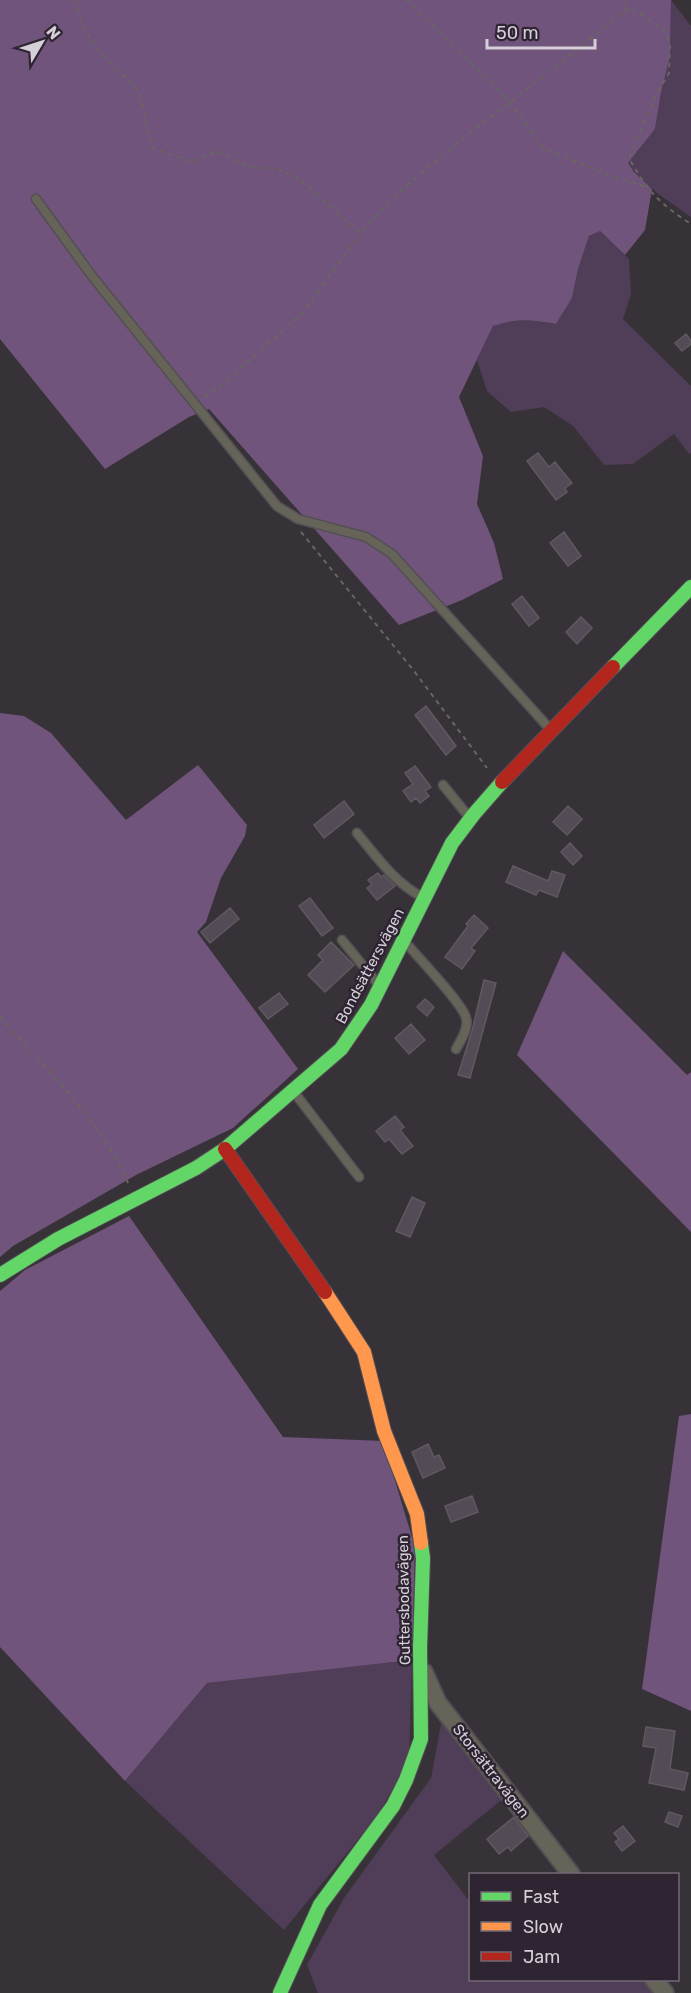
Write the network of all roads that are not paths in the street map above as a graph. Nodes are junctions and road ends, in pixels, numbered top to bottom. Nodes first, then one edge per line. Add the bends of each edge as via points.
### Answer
1 (36, 199) dead end
2 (691, 587) edge
3 (551, 729) junction
4 (443, 785) dead end
5 (470, 817) junction
6 (357, 833) dead end
7 (425, 898) junction
8 (342, 940) dead end
9 (404, 940) junction
10 (381, 987) junction
11 (456, 1049) dead end
12 (294, 1092) junction
13 (225, 1149) junction
14 (359, 1177) dead end
15 (0, 1275) edge
16 (422, 1663) junction
17 (569, 1873) edge
18 (655, 1981) edge
19 (280, 1993) edge
20 (665, 1993) edge

1 - 3 lane via 92,276 277,506 327,528 366,537 392,554
2 - 3 street, Bondsättersvägen
3 - 5 street, Bondsättersvägen
4 - 5 lane
5 - 7 street, Bondsättersvägen via 454,838
6 - 7 lane via 393,874
7 - 9 street, Bondsättersvägen
8 - 10 lane
9 - 10 street, Bondsättersvägen
9 - 11 lane via 460,1005 467,1019
10 - 12 street, Bondsättersvägen via 341,1049
12 - 13 street, Bondsättersvägen
12 - 14 lane
13 - 15 street, Bondsättersvägen via 58,1239
13 - 16 street, Guttersbodavägen via 364,1352 384,1431 417,1514 423,1558
16 - 17 street, Storsättravägen via 438,1702
16 - 19 street, Guttersbodavägen via 421,1739 406,1780 387,1814 320,1905
18 - 20 street

